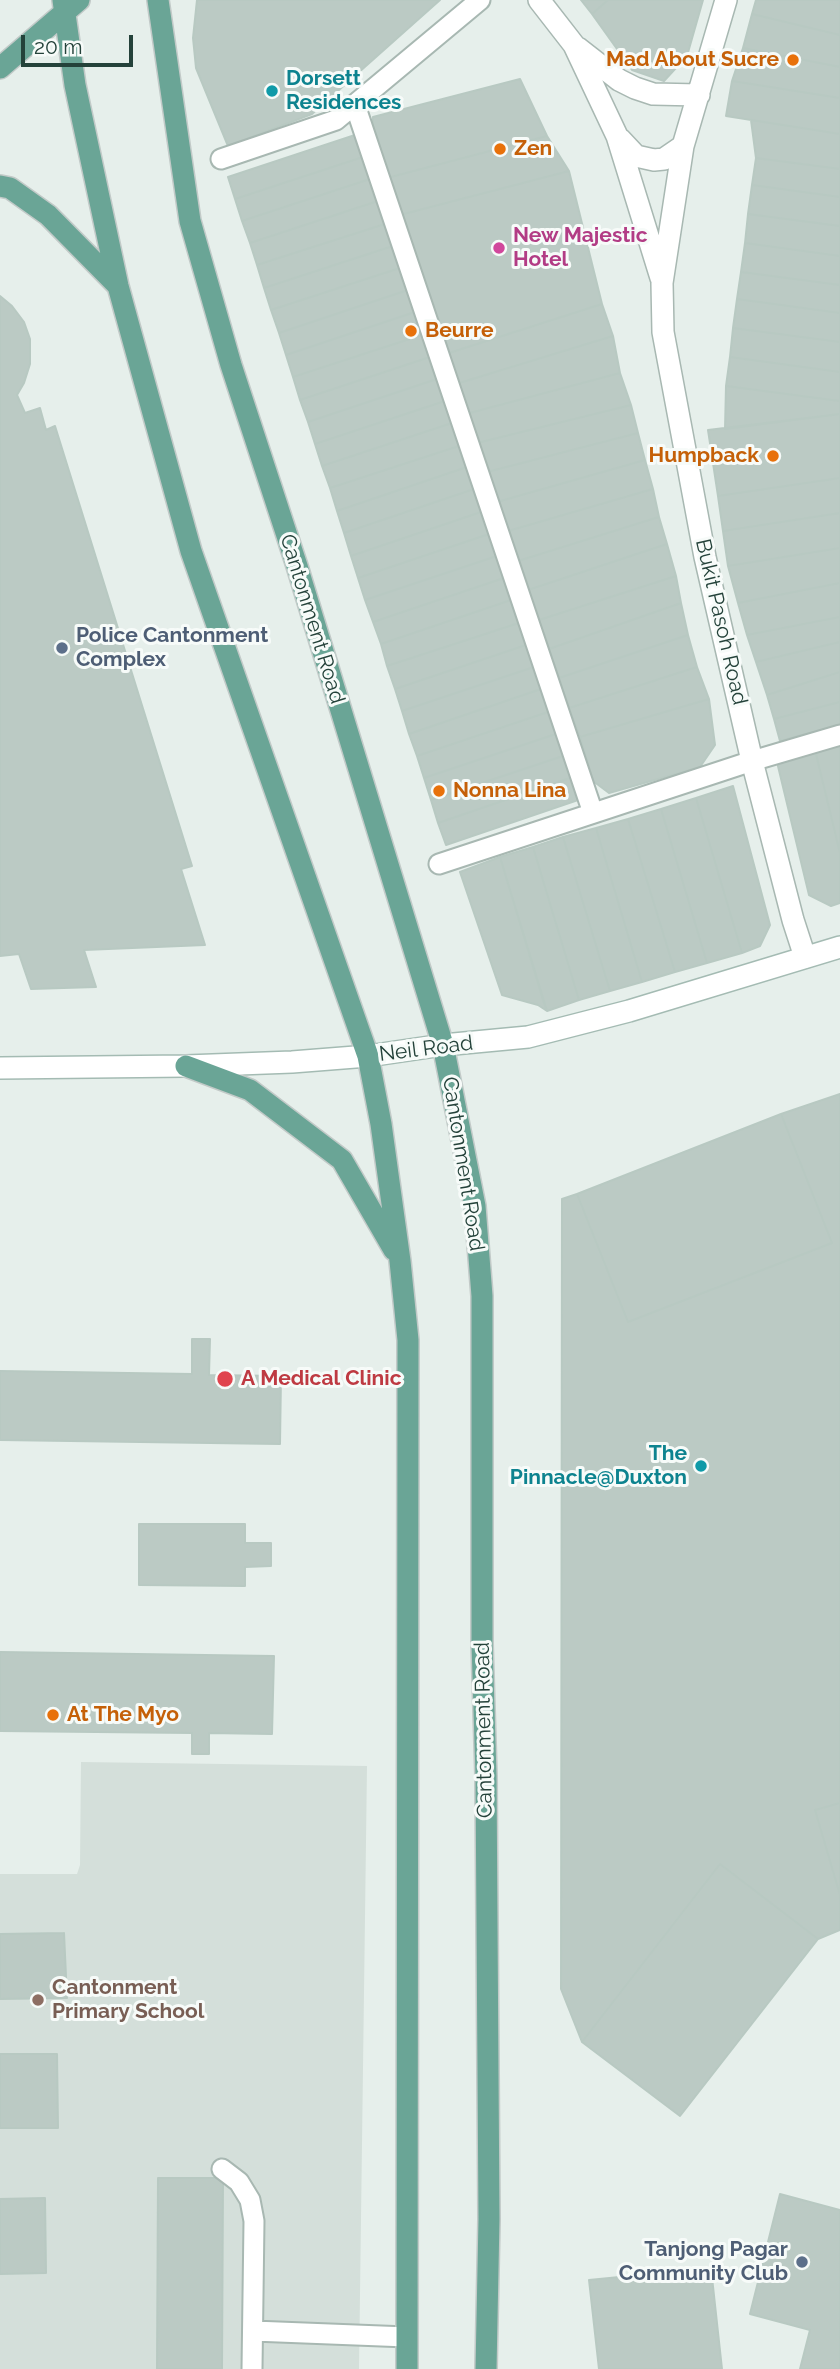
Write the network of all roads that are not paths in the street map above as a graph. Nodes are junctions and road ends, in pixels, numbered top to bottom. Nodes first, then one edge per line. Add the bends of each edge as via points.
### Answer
1 (158, 0) edge
2 (480, 0) edge
3 (538, 0) edge
4 (726, 0) edge
5 (69, 4) edge
6 (573, 45) junction
7 (0, 68) edge
8 (699, 95) junction
9 (355, 105) junction
10 (617, 136) junction
11 (682, 146) junction
12 (221, 159) dead end
13 (0, 186) edge
14 (662, 283) junction
15 (118, 286) junction
16 (840, 735) edge
17 (752, 761) junction
18 (593, 813) junction
19 (439, 864) dead end
20 (840, 947) edge
21 (805, 957) junction
22 (443, 1045) junction
23 (368, 1056) junction
24 (186, 1066) junction
25 (0, 1068) edge
26 (400, 1261) junction
27 (222, 2169) dead end
28 (253, 2331) junction
29 (407, 2337) junction
30 (252, 2369) edge
31 (407, 2369) edge
32 (486, 2369) edge

1 - 22 main road, Cantonment Road via 190,221
2 - 9 lane
3 - 6 street, Bukit Pasoh Road
4 - 8 street
5 - 7 main road
5 - 15 main road via 75,85
6 - 8 street, Bukit Pasoh Road via 635,88 653,94
6 - 10 street, Bukit Pasoh Road
8 - 11 street
9 - 12 lane via 337,120
9 - 18 lane
10 - 11 street, Bukit Pasoh Road via 643,159 664,159
10 - 14 street, Bukit Pasoh Road
11 - 14 street, Bukit Pasoh Road
13 - 15 main road via 48,215
14 - 17 street, Bukit Pasoh Road via 663,332 682,439
15 - 23 main road via 191,551
16 - 17 lane
17 - 18 lane
17 - 21 street, Bukit Pasoh Road
18 - 19 lane
20 - 21 street, Neil Road
21 - 22 street, Neil Road via 528,1037
22 - 23 street, Neil Road
22 - 32 main road, Cantonment Road via 475,1206 482,1296 489,2219
23 - 24 street, Neil Road
23 - 26 main road
24 - 25 street, Neil Road
24 - 26 main road via 250,1090 342,1160
26 - 29 main road via 408,1340
27 - 28 lane via 239,2182 250,2200 254,2221
28 - 29 lane
28 - 30 lane
29 - 31 main road

